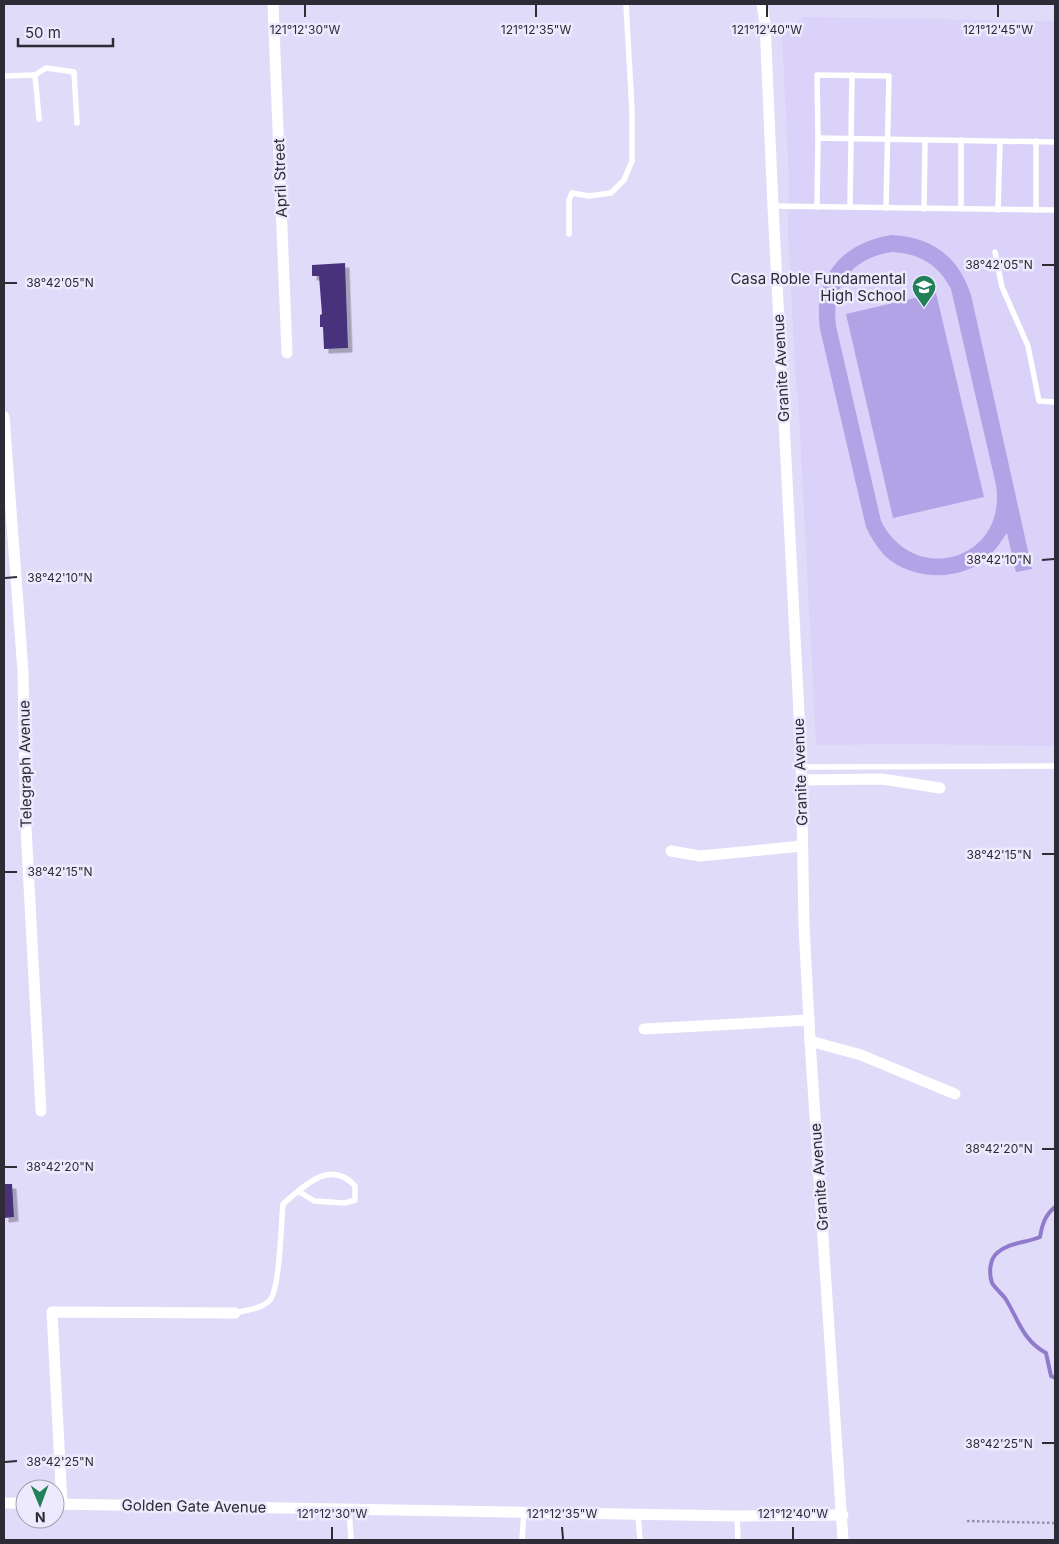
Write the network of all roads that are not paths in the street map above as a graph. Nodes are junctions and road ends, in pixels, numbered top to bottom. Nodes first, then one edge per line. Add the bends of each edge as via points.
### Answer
1 (273, 4) edge
2 (626, 4) edge
3 (762, 4) edge
4 (35, 75) junction
5 (852, 75) junction
6 (4, 76) edge
7 (39, 119) dead end
8 (77, 123) dead end
9 (818, 138) junction
10 (852, 138) junction
11 (887, 139) junction
12 (925, 140) junction
13 (961, 140) junction
14 (1000, 141) junction
15 (1036, 141) junction
16 (1055, 142) edge
17 (773, 206) junction
18 (817, 207) junction
19 (850, 208) junction
20 (886, 208) junction
21 (924, 208) junction
22 (961, 209) junction
23 (998, 210) junction
24 (1036, 210) junction
25 (1055, 210) edge
26 (569, 234) dead end
27 (995, 252) dead end
28 (287, 353) dead end
29 (1055, 402) edge
30 (4, 417) edge
31 (1055, 766) edge
32 (801, 767) junction
33 (801, 780) junction
34 (940, 788) dead end
35 (802, 846) junction
36 (671, 851) dead end
37 (809, 1020) junction
38 (644, 1029) dead end
39 (810, 1041) junction
40 (955, 1094) dead end
41 (41, 1111) dead end
42 (298, 1191) junction
43 (235, 1313) joint
44 (57, 1479) edge
45 (65, 1504) edge
46 (349, 1509) junction
47 (524, 1512) junction
48 (638, 1514) junction
49 (843, 1515) junction
50 (737, 1516) junction
51 (351, 1540) edge
52 (522, 1540) edge
53 (640, 1540) edge
54 (738, 1540) edge
55 (844, 1540) edge

1 - 28 street, April Street
2 - 26 lane via 632,161 624,180 611,193 589,196 572,193
3 - 17 street, Granite Avenue
4 - 6 lane
4 - 7 lane
4 - 8 lane via 46,68 74,72
5 - 9 lane via 817,75
5 - 10 lane
5 - 11 lane via 889,76
9 - 10 lane
9 - 18 lane
10 - 11 lane
10 - 19 lane
11 - 12 lane
11 - 20 lane
12 - 13 lane
12 - 21 lane
13 - 14 lane
13 - 22 lane
14 - 15 lane
14 - 23 lane
15 - 16 lane
15 - 24 lane
17 - 18 lane
17 - 32 street, Granite Avenue
18 - 19 lane
19 - 20 lane
20 - 21 lane
21 - 22 lane
22 - 23 lane
23 - 24 lane
24 - 25 lane
27 - 29 lane via 1002,286 1028,346 1038,402
30 - 41 street, Telegraph Avenue via 23,671 26,828
31 - 32 lane
32 - 33 street, Granite Avenue
33 - 34 street via 882,779
33 - 35 street, Granite Avenue
35 - 36 street via 700,856
35 - 37 street, Granite Avenue
37 - 38 street
37 - 39 street, Granite Avenue
39 - 40 street via 861,1055
39 - 49 street, Granite Avenue
42 - 42 lane via 326,1175 348,1179 355,1186 354,1200 345,1204 314,1202
42 - 43 lane via 283,1204 277,1284 270,1299 260,1307
43 - 44 street via 52,1312
45 - 46 street, Golden Gate Avenue
46 - 47 street, Golden Gate Avenue
46 - 51 lane
47 - 48 street, Golden Gate Avenue
47 - 52 lane
48 - 50 street, Golden Gate Avenue
48 - 53 lane
49 - 50 street, Golden Gate Avenue
49 - 55 street, Granite Avenue
50 - 54 lane

